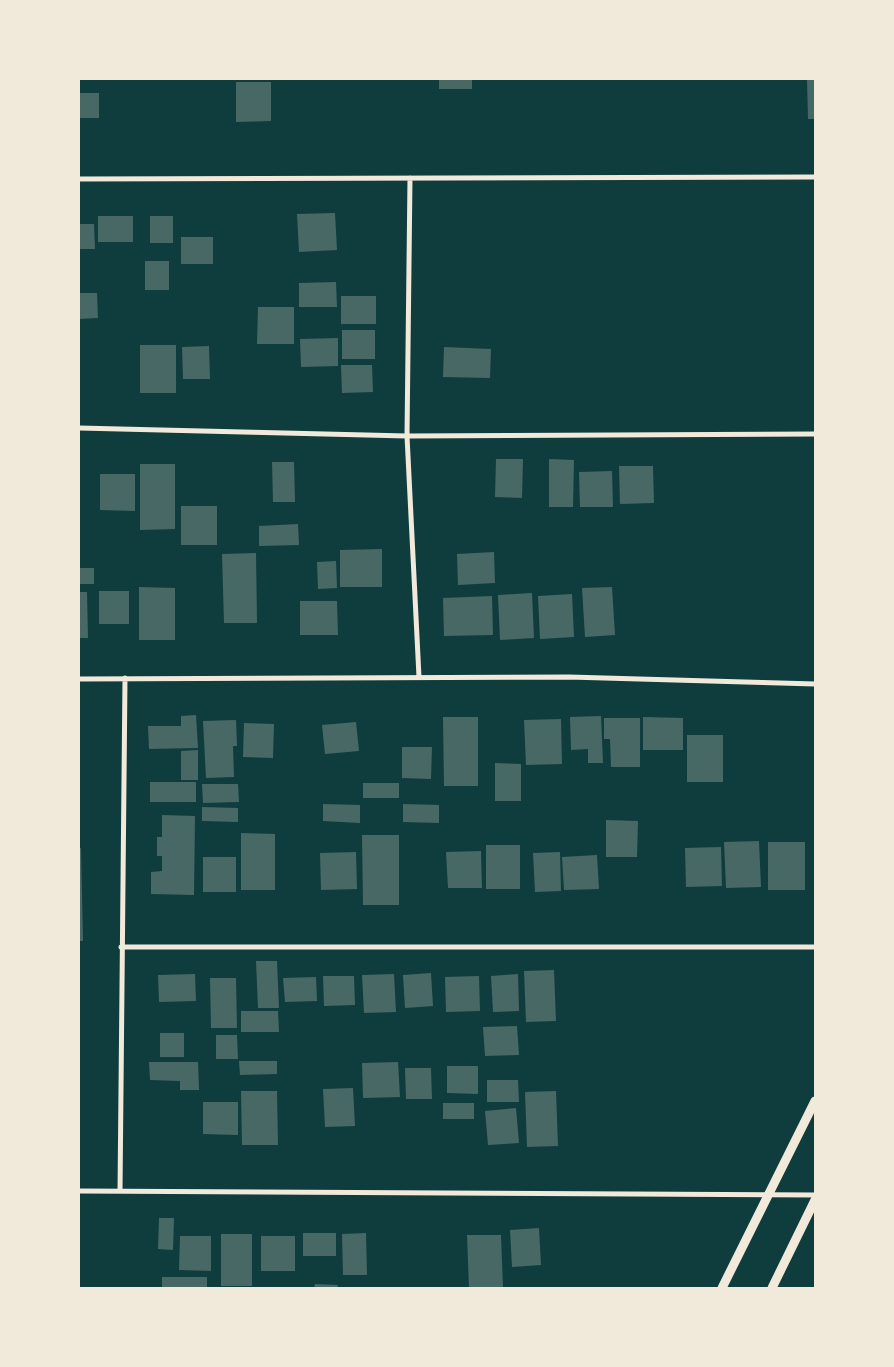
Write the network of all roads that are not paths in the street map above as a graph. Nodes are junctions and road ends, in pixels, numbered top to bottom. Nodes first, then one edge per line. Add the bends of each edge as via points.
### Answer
1 (815, 177) edge
2 (410, 178) junction
3 (79, 179) edge
4 (79, 428) edge
5 (815, 434) edge
6 (407, 436) junction
7 (419, 677) junction
8 (125, 678) junction
9 (79, 679) edge
10 (815, 684) edge
11 (815, 947) edge
12 (121, 948) junction
13 (815, 1101) edge
14 (79, 1191) edge
15 (120, 1191) junction
16 (815, 1195) edge
17 (768, 1196) junction
18 (815, 1200) edge
19 (722, 1288) edge
20 (772, 1288) edge

1 - 2 street
2 - 3 street
2 - 6 street
4 - 6 street
5 - 6 street
6 - 7 street
7 - 8 street
7 - 10 street via 569,677
8 - 9 street
8 - 12 street
11 - 12 street
12 - 15 street
13 - 17 street
14 - 15 street
15 - 17 street
16 - 17 street
17 - 19 street
18 - 20 street

